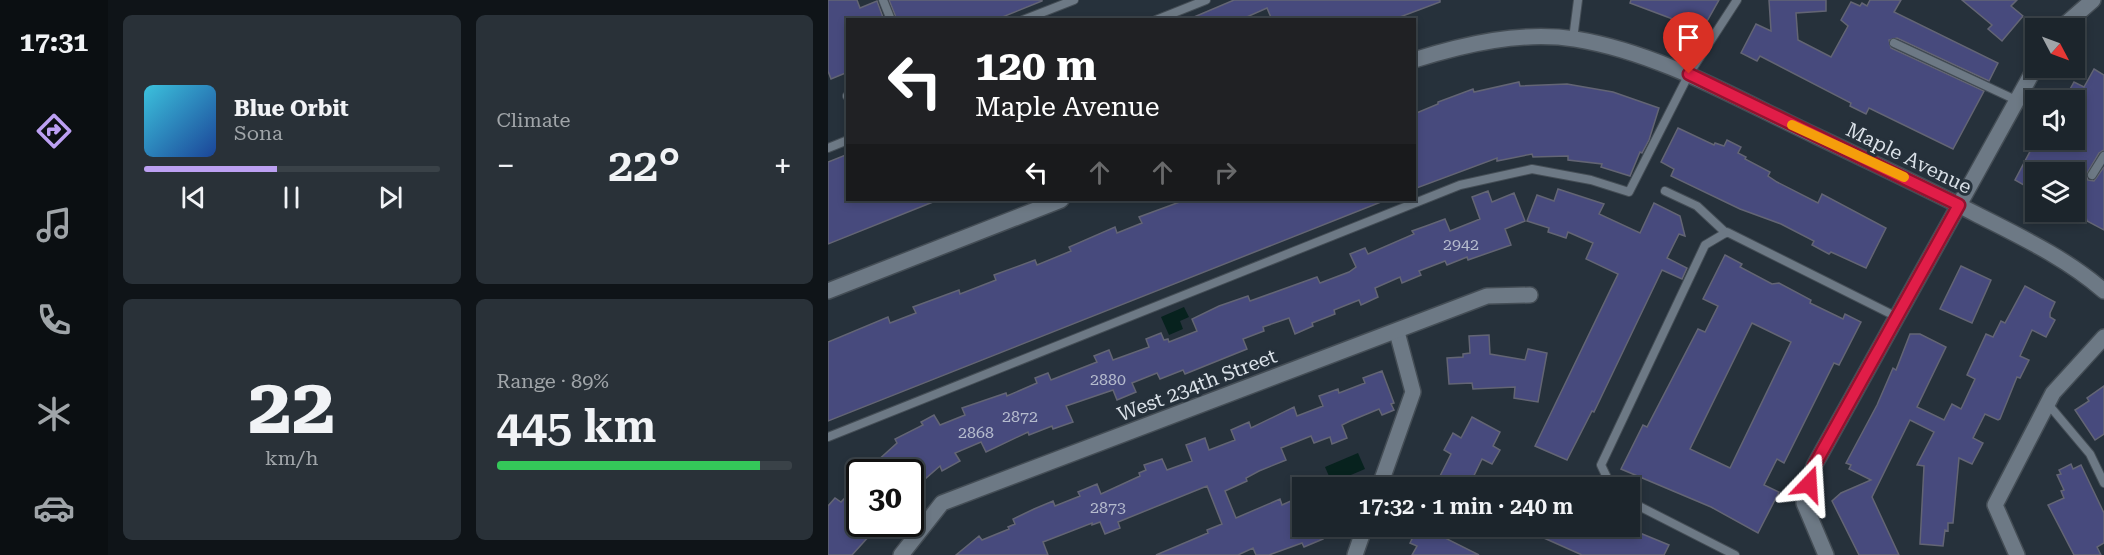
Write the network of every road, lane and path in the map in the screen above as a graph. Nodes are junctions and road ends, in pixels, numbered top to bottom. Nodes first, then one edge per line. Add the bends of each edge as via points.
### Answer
1 (883, 0) edge
2 (1072, 0) edge
3 (1206, 0) edge
4 (1578, 0) edge
5 (1737, 0) edge
6 (2088, 2) edge
7 (890, 18) edge
8 (1028, 18) edge
9 (1161, 18) edge
10 (2071, 18) edge
11 (1573, 39) junction
12 (1894, 43) dead end
13 (1416, 59) edge
14 (1689, 74) junction
15 (2029, 78) edge
16 (2016, 100) junction
17 (846, 141) edge
18 (828, 148) edge
19 (2104, 156) edge
20 (2092, 175) dead end
21 (1665, 191) dead end
22 (1058, 201) edge
23 (1959, 205) junction
24 (1726, 233) junction
25 (828, 291) edge
26 (2104, 291) edge
27 (1530, 296) dead end
28 (1897, 317) junction
29 (1397, 332) junction
30 (2104, 337) edge
31 (2048, 404) junction
32 (828, 437) edge
33 (1383, 477) edge
34 (1607, 477) edge
35 (2104, 483) edge
36 (1640, 507) edge
37 (1361, 537) edge
38 (901, 555) edge
39 (1355, 555) edge
40 (1735, 555) edge
41 (1826, 555) edge
42 (2017, 555) edge

1 - 7 lane
2 - 8 lane
3 - 9 lane
4 - 11 lane
5 - 14 lane
6 - 10 street
11 - 13 street, Maple Avenue via 1483,42
11 - 14 street, Maple Avenue via 1620,48
12 - 16 lane
14 - 23 street, Maple Avenue
14 - 32 lane via 1629,192 1532,169 1460,185
15 - 16 street
16 - 23 street
17 - 18 lane
19 - 20 lane
21 - 24 lane via 1697,206
22 - 25 street
23 - 26 street, Maple Avenue via 2058,258
23 - 28 street
24 - 28 lane
24 - 34 lane via 1705,246 1601,465
27 - 29 street, West 234th Street via 1487,296
28 - 41 street via 1814,466 1804,503
29 - 33 street via 1413,392
29 - 38 street, West 234th Street via 942,502
30 - 31 street via 2053,393
31 - 35 lane via 2090,454
31 - 42 street via 1995,506
36 - 40 lane
37 - 39 street

